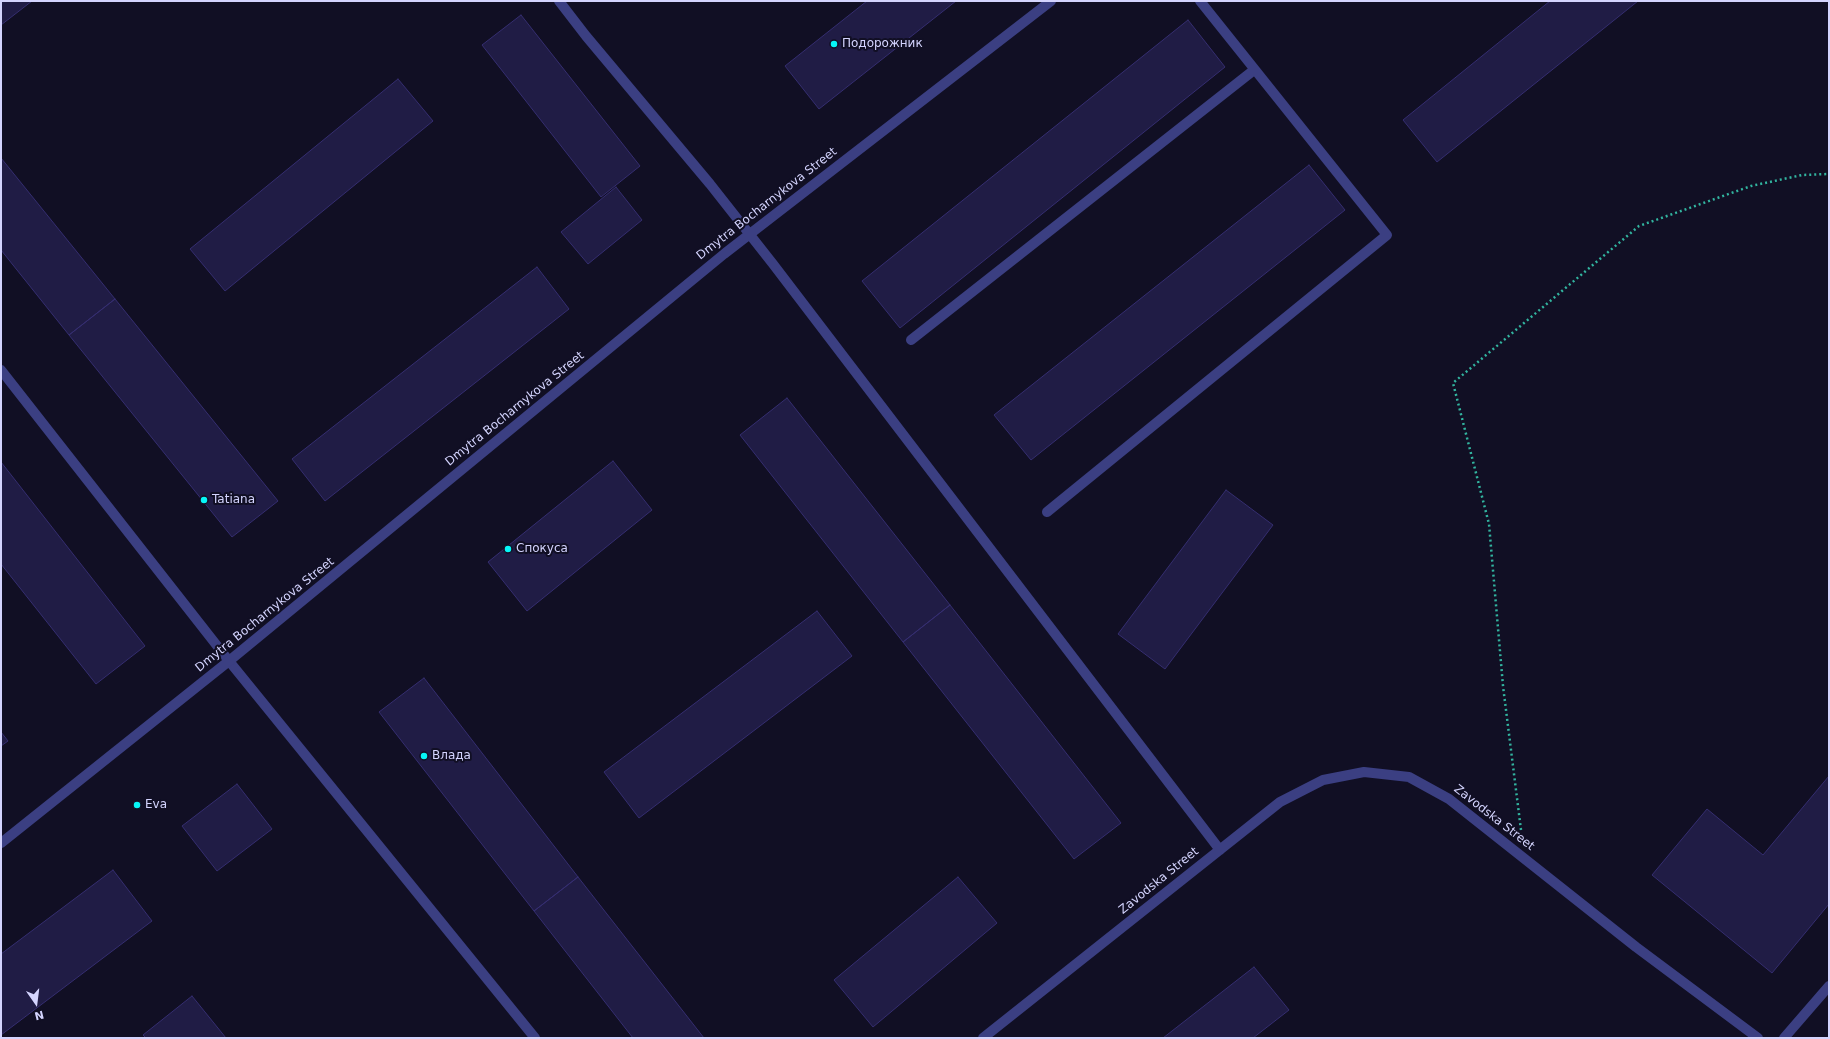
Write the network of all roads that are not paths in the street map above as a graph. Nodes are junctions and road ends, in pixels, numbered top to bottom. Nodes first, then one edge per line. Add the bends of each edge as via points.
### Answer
1 (559, 1) edge
2 (1051, 1) edge
3 (1200, 1) edge
4 (1254, 70) junction
5 (749, 234) junction
6 (911, 340) dead end
7 (1, 370) edge
8 (1047, 512) dead end
9 (229, 661) junction
10 (1, 843) edge
11 (1220, 850) junction
12 (1829, 986) edge
13 (536, 1038) edge
14 (983, 1038) edge
15 (1758, 1038) edge
16 (1784, 1038) edge

1 - 5 street
2 - 5 street, Dmytra Bocharnykova Street
3 - 4 street
4 - 6 street
4 - 8 street via 1387,235
5 - 9 street, Dmytra Bocharnykova Street
5 - 11 street
7 - 9 street
9 - 10 street, Dmytra Bocharnykova Street
9 - 13 street
11 - 14 street, Zavodska Street
11 - 15 street, Zavodska Street via 1280,802 1323,780 1364,772 1409,777 1443,795
12 - 16 street

